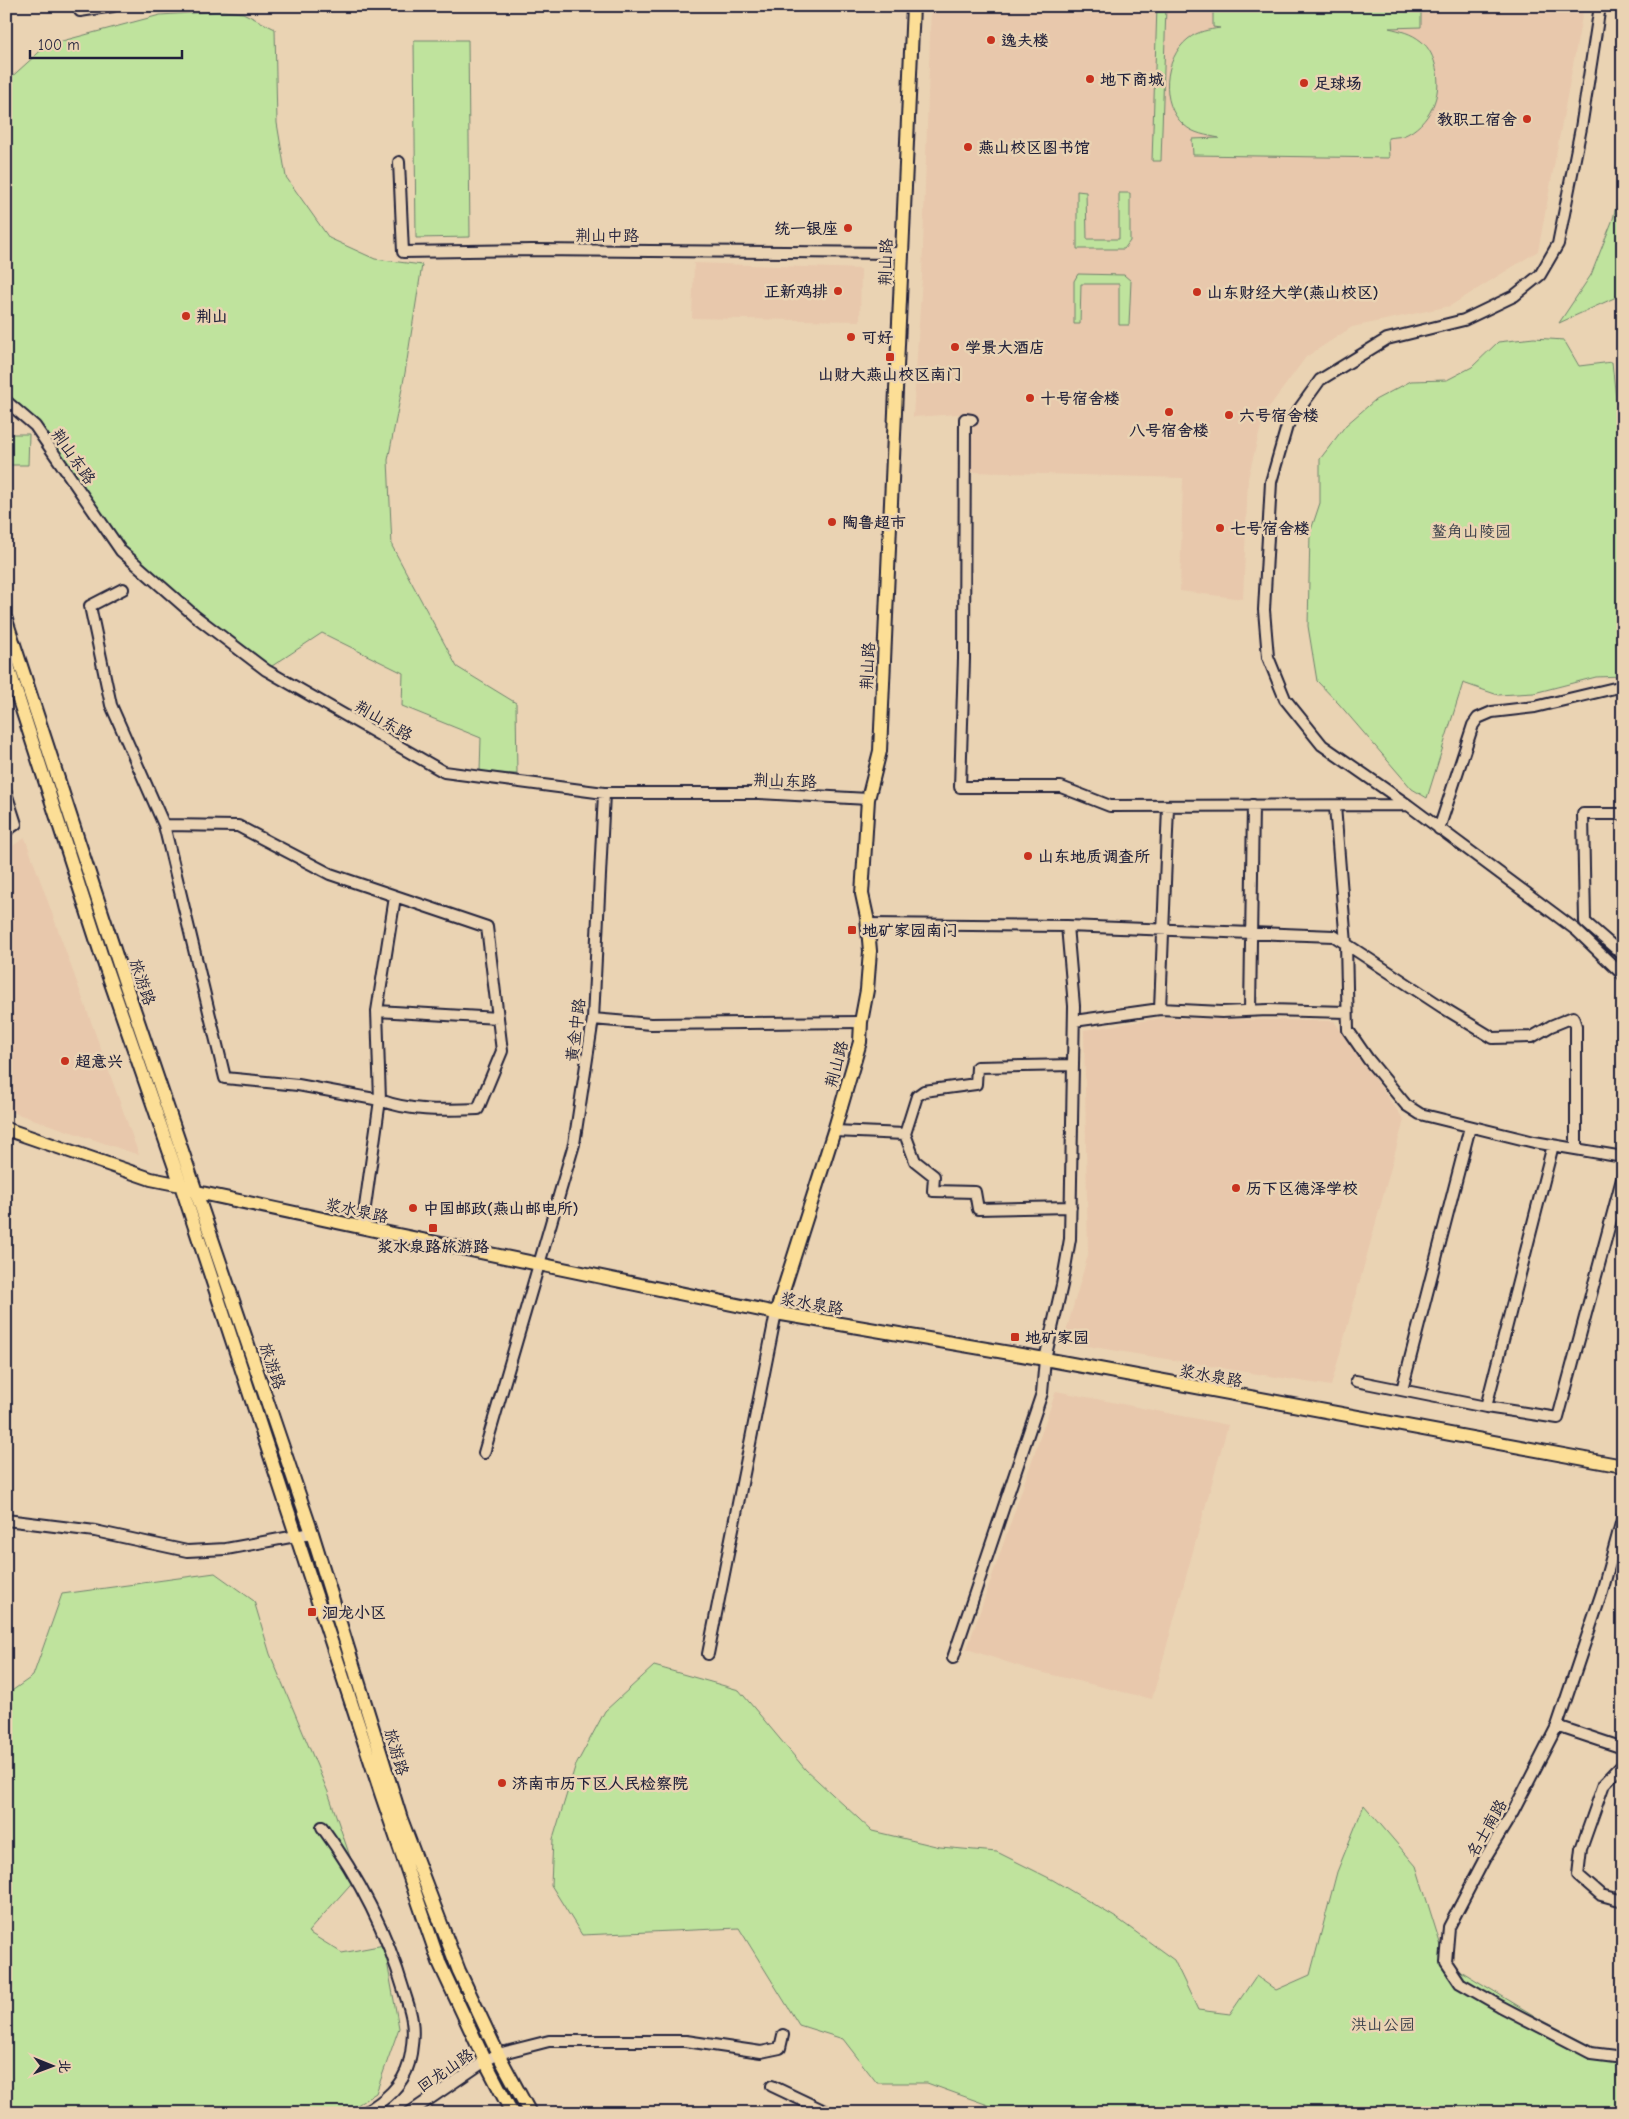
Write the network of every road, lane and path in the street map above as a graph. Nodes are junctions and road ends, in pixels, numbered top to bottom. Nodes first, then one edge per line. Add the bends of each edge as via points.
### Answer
1 (113, 6) edge
2 (913, 6) edge
3 (1600, 6) edge
4 (80, 11) dead end
5 (399, 162) dead end
6 (901, 253) junction
7 (6, 401) edge
8 (972, 420) dead end
9 (123, 589) dead end
10 (6, 620) edge
11 (6, 660) edge
12 (1623, 686) edge
13 (604, 793) junction
14 (6, 794) edge
15 (868, 799) junction
16 (1253, 805) junction
17 (1408, 805) junction
18 (1335, 806) junction
19 (1168, 807) junction
20 (1623, 814) edge
21 (164, 825) junction
22 (1439, 829) junction
23 (6, 831) edge
24 (395, 898) junction
25 (867, 924) junction
26 (1067, 926) junction
27 (1162, 929) junction
28 (1250, 933) junction
29 (1346, 944) junction
30 (1623, 955) edge
31 (1623, 975) edge
32 (1160, 1009) junction
33 (377, 1011) junction
34 (1250, 1011) junction
35 (1348, 1012) junction
36 (498, 1018) junction
37 (593, 1019) junction
38 (1074, 1021) junction
39 (861, 1022) junction
40 (1073, 1065) junction
41 (380, 1100) junction
42 (1470, 1127) junction
43 (6, 1129) edge
44 (834, 1131) junction
45 (905, 1134) junction
46 (1552, 1145) junction
47 (1576, 1149) junction
48 (1623, 1157) edge
49 (1623, 1175) edge
50 (181, 1185) junction
51 (197, 1192) junction
52 (1071, 1207) junction
53 (362, 1228) junction
54 (539, 1264) junction
55 (776, 1313) junction
56 (1045, 1359) junction
57 (1356, 1381) dead end
58 (1402, 1390) junction
59 (1486, 1407) junction
60 (484, 1453) dead end
61 (1623, 1466) edge
62 (1623, 1516) edge
63 (6, 1520) edge
64 (312, 1533) junction
65 (297, 1537) junction
66 (708, 1654) dead end
67 (953, 1658) dead end
68 (1557, 1726) junction
69 (1623, 1748) edge
70 (1623, 1764) edge
71 (322, 1827) dead end
72 (1623, 1902) edge
73 (783, 2035) dead end
74 (498, 2054) junction
75 (1623, 2058) edge
76 (485, 2061) junction
77 (772, 2086) dead end
78 (364, 2113) edge
79 (409, 2113) edge
80 (512, 2113) edge
81 (530, 2113) edge
82 (829, 2113) edge

1 - 4 street
2 - 6 main road, 荆山路
3 - 17 street via 1582,128 1558,244 1540,275 1514,296 1464,320 1387,338 1320,380 1287,426 1270,482 1264,610 1268,657 1284,699 1322,745
5 - 6 street, 荆山中路 via 403,252
6 - 15 main road, 荆山路 via 880,751
7 - 13 street, 荆山东路 via 34,426 121,551 195,616 266,670 444,772
8 - 19 street via 965,419 960,787 1061,787 1110,806
9 - 21 street via 90,606 111,705
10 - 51 main road, 旅游路
11 - 50 main road, 旅游路
12 - 22 street via 1535,707 1492,712 1478,718
13 - 15 street, 荆山东路 via 759,794
13 - 37 street, 黄金中路
14 - 23 street via 16,824
15 - 25 main road, 荆山路 via 862,894
16 - 18 street
16 - 19 street
16 - 28 street
17 - 18 street
17 - 22 street
18 - 29 street
19 - 27 street
20 - 30 street via 1583,814 1585,922
21 - 24 street via 238,826 330,874
21 - 41 street via 225,1078
22 - 31 street via 1576,930
24 - 33 street
24 - 36 street via 487,927
25 - 26 street
25 - 39 main road, 荆山路 via 870,951
26 - 27 street
26 - 38 street
27 - 28 street
27 - 32 street
28 - 29 street via 1334,936
28 - 34 street
29 - 35 street
29 - 47 street via 1493,1038 1532,1037 1573,1017 1576,1026
32 - 34 street
32 - 38 street
33 - 36 street
33 - 41 street
34 - 35 street
35 - 42 street via 1348,1030 1406,1104 1420,1114
36 - 41 street via 502,1051 478,1109 397,1107
37 - 39 street via 651,1024
37 - 54 street, 黄金中路 via 574,1144
38 - 40 street
39 - 44 main road, 荆山路 via 860,1042
40 - 45 street via 977,1067 976,1084 924,1091 917,1096
40 - 52 street
41 - 53 street
42 - 46 street
42 - 58 street
43 - 50 main road, 浆水泉路 via 152,1179
44 - 45 street
44 - 55 main road, 荆山路
45 - 52 street via 915,1161 934,1176 933,1191 975,1192 978,1209
46 - 47 street
46 - 59 street
47 - 48 street
49 - 59 street via 1558,1418
50 - 51 main road, 浆水泉路
50 - 65 main road, 旅游路
51 - 53 main road, 浆水泉路
51 - 64 main road, 旅游路
52 - 56 street via 1067,1257
53 - 54 main road, 浆水泉路
54 - 55 main road, 浆水泉路
54 - 60 street, 黄金中路
55 - 56 main road, 浆水泉路
55 - 66 street
56 - 61 main road, 浆水泉路
56 - 67 street via 1042,1393
57 - 58 street
58 - 59 street
62 - 68 street, 名士南路 via 1602,1592
63 - 65 street via 95,1531 187,1551 226,1550
64 - 65 street
64 - 74 main road, 旅游路 via 401,1819 459,1971
65 - 76 main road, 旅游路 via 439,1962
68 - 69 street
68 - 75 street, 名士南路 via 1449,1927 1446,1962 1460,1983 1500,2006 1591,2053
70 - 72 street via 1604,1784 1581,1849 1578,1875 1601,1894
71 - 78 street via 341,1853 376,1918 396,1964 412,2020 409,2063 400,2084 380,2104
73 - 74 street, 回龙山路 via 780,2048 761,2052 686,2041 624,2040 549,2041
74 - 76 street, 回龙山路
74 - 81 main road, 旅游路
76 - 79 street, 回龙山路
76 - 80 main road, 旅游路
77 - 82 street

